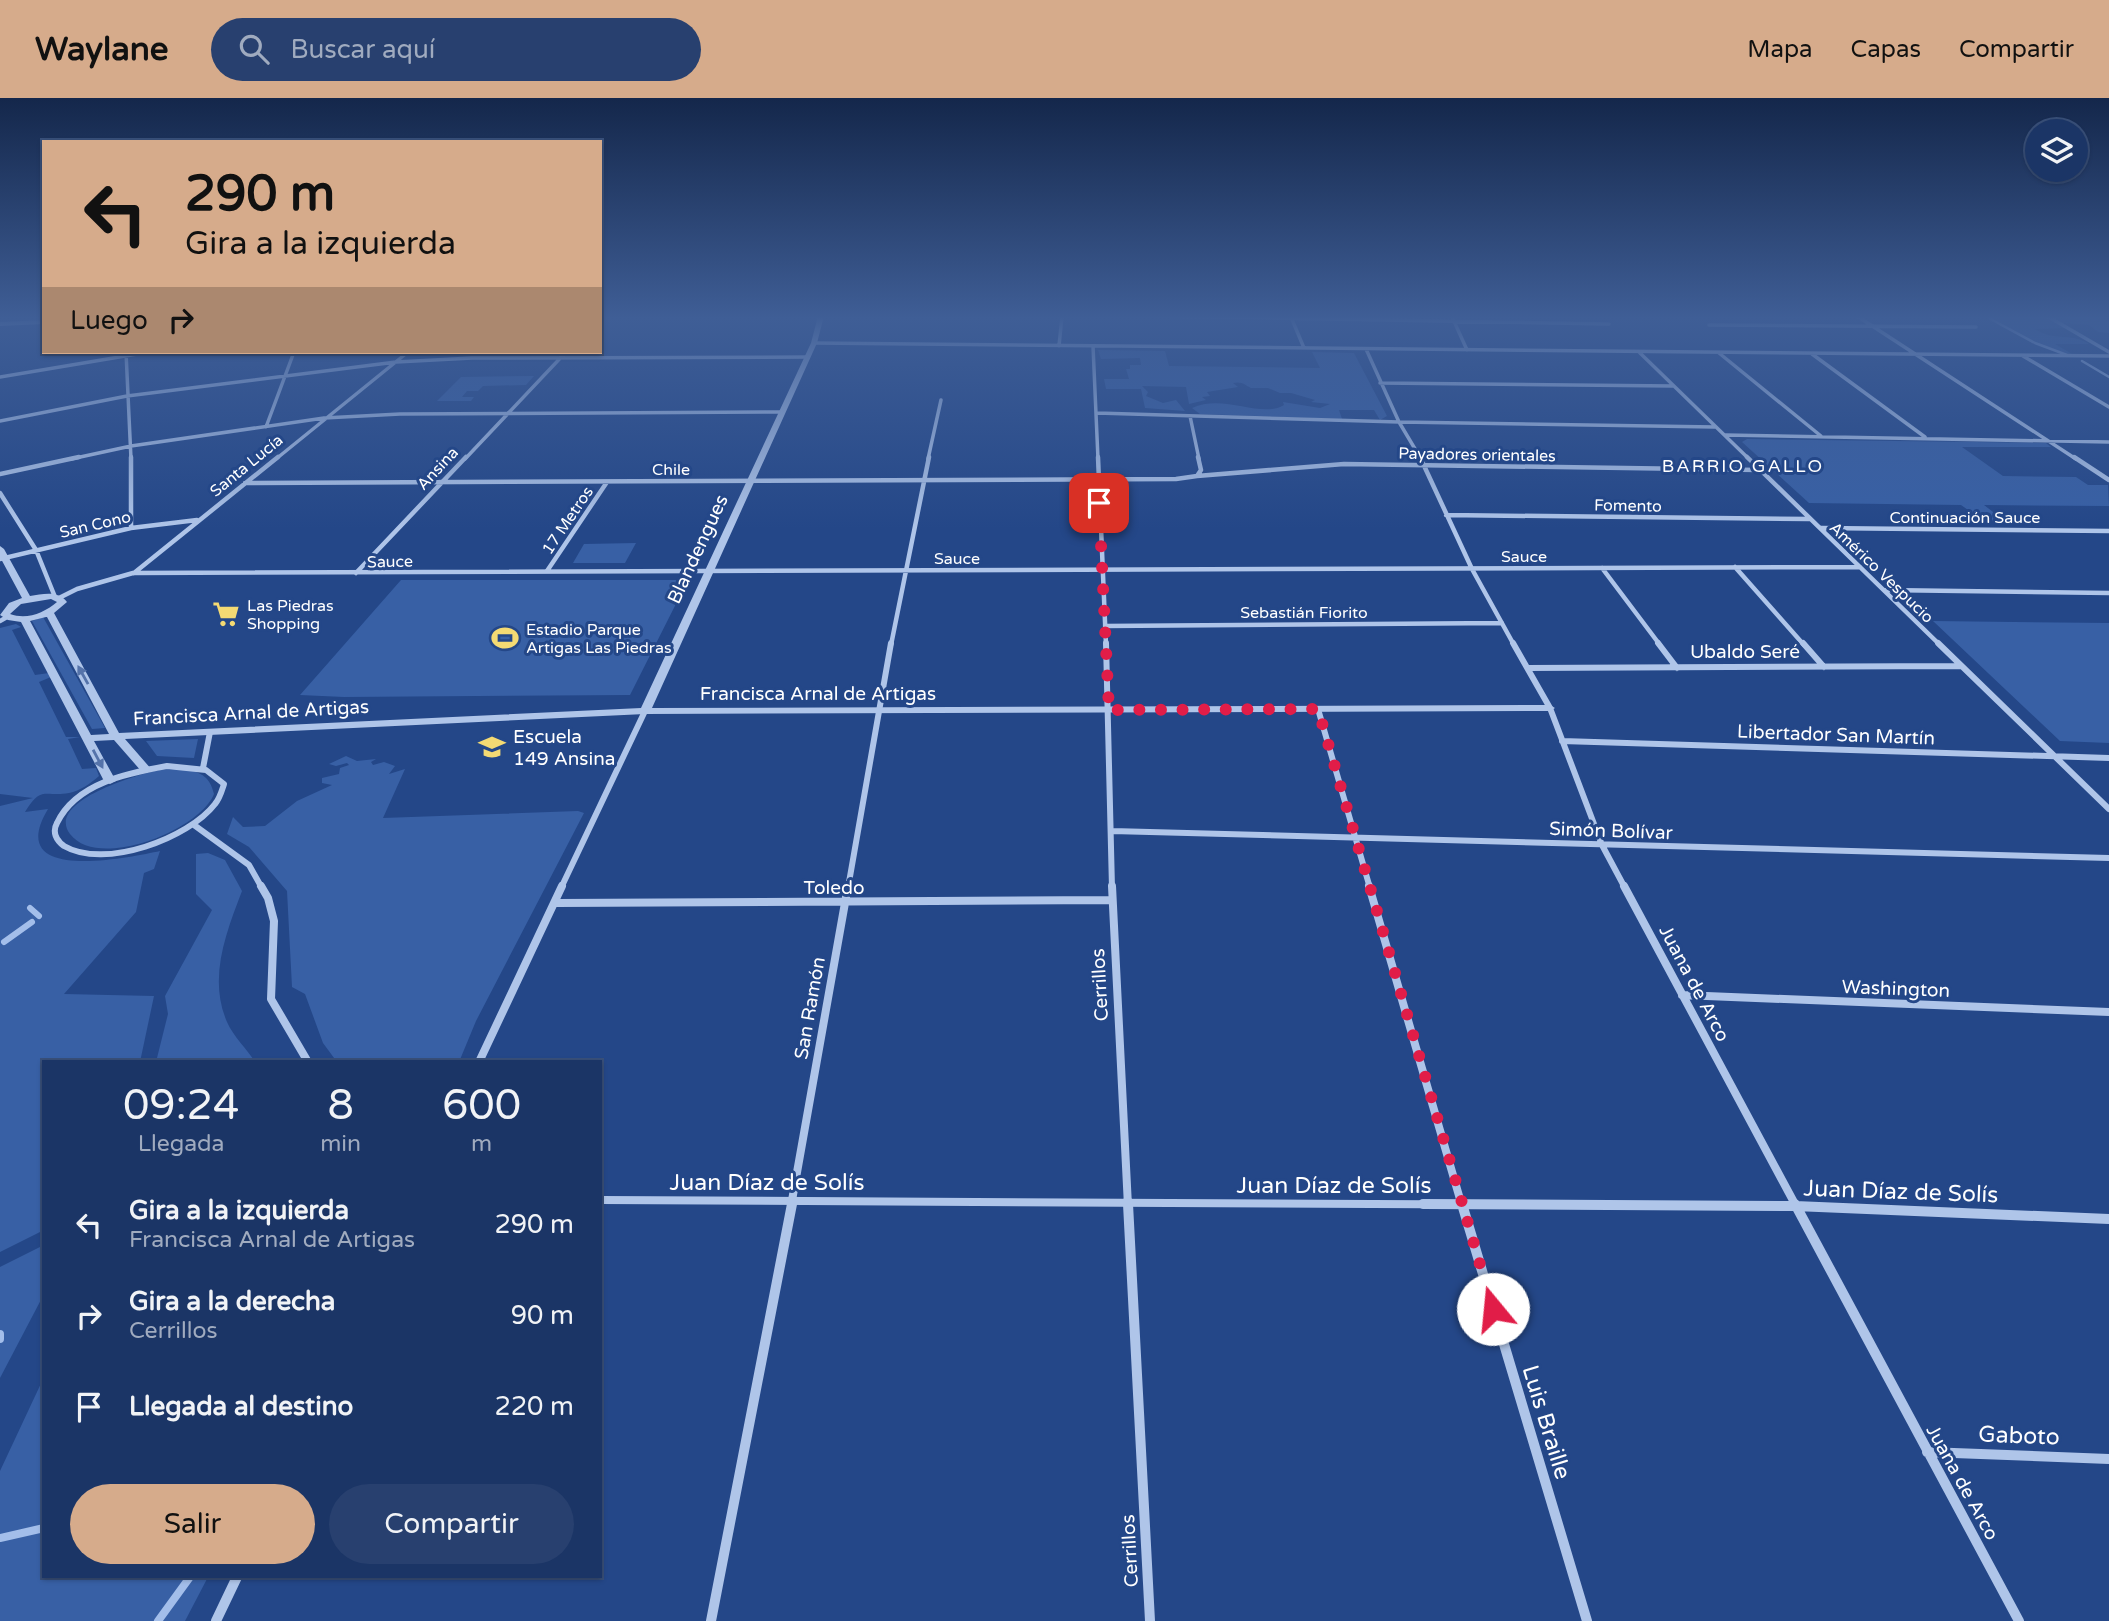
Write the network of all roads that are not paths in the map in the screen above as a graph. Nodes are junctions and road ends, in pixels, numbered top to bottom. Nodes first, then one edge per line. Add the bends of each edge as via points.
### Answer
1 (127, 387) edge
2 (198, 387) edge
3 (281, 387) edge
4 (364, 387) edge
5 (533, 387) edge
6 (794, 387) edge
7 (1095, 387) edge
8 (1382, 387) edge
9 (1675, 387) edge
10 (1761, 387) edge
11 (1857, 387) edge
12 (1966, 387) edge
13 (2075, 387) edge
14 (127, 396) junction
15 (941, 400) dead end
16 (2109, 407) edge
17 (783, 412) junction
18 (508, 413) junction
19 (1097, 413) junction
20 (1190, 416) junction
21 (324, 418) junction
22 (0, 421) edge
23 (1399, 422) junction
24 (266, 427) junction
25 (1715, 427) junction
26 (1725, 435) junction
27 (1822, 437) junction
28 (1926, 437) junction
29 (2048, 440) junction
30 (2109, 442) edge
31 (131, 446) junction
32 (1424, 466) junction
33 (1759, 470) junction
34 (0, 474) edge
35 (1197, 476) junction
36 (1097, 480) junction
37 (2109, 480) edge
38 (750, 481) junction
39 (924, 481) junction
40 (607, 482) junction
41 (245, 483) junction
42 (443, 483) junction
43 (0, 493) edge
44 (1446, 515) junction
45 (1810, 519) junction
46 (198, 520) junction
47 (131, 528) junction
48 (1820, 528) junction
49 (2109, 531) edge
50 (36, 550) junction
51 (2, 555) edge
52 (1860, 567) junction
53 (1602, 568) junction
54 (1735, 568) junction
55 (1472, 569) junction
56 (1102, 570) junction
57 (547, 571) junction
58 (708, 571) junction
59 (904, 571) junction
60 (133, 573) junction
61 (356, 573) junction
62 (1883, 590) junction
63 (2109, 593) edge
64 (57, 597) junction
65 (27, 599) junction
66 (49, 612) junction
67 (3, 615) edge
68 (23, 619) junction
69 (1502, 623) junction
70 (1105, 626) junction
71 (1962, 666) junction
72 (1824, 667) junction
73 (1528, 668) junction
74 (1676, 668) junction
75 (1550, 708) junction
76 (1318, 709) junction
77 (878, 710) junction
78 (1109, 710) junction
79 (645, 711) junction
80 (210, 732) junction
81 (116, 735) junction
82 (87, 738) junction
83 (1562, 741) junction
84 (2053, 756) junction
85 (2109, 758) edge
86 (203, 768) junction
87 (146, 769) junction
88 (110, 781) junction
89 (2109, 809) edge
90 (194, 825) junction
91 (1112, 831) junction
92 (1354, 838) junction
93 (1602, 845) junction
94 (2109, 858) edge
95 (1112, 900) junction
96 (557, 903) junction
97 (845, 903) junction
98 (1682, 995) junction
99 (2109, 1012) edge
100 (307, 1060) edge
101 (480, 1060) edge
102 (602, 1199) edge
103 (792, 1202) junction
104 (1129, 1203) junction
105 (1462, 1205) junction
106 (1795, 1206) junction
107 (2109, 1219) edge
108 (1927, 1452) junction
109 (2109, 1460) edge
110 (237, 1578) edge
111 (216, 1621) edge
112 (710, 1621) edge
113 (1150, 1621) edge
114 (1587, 1621) edge
115 (2019, 1621) edge

1 - 14 street
2 - 14 street
3 - 24 street
4 - 21 street, Santa Lucía
5 - 18 street, Ansina
6 - 17 street, Blandengues
7 - 19 street, Cerrillos
8 - 23 street, Juana de Arco
9 - 25 street, Américo Vespucio
10 - 27 street
11 - 28 street
12 - 29 street
13 - 16 street
14 - 22 street
14 - 31 street
15 - 39 street, San Ramón
17 - 18 street
17 - 38 street, Blandengues
18 - 21 street
18 - 42 street, Ansina
19 - 20 street
19 - 36 street, Cerrillos
20 - 23 street
20 - 35 street via 1201,470
21 - 24 street
21 - 41 street, Santa Lucía
23 - 25 street
23 - 32 street, Juana de Arco
24 - 31 street
25 - 26 street, Américo Vespucio
26 - 27 street
26 - 33 street, Américo Vespucio
27 - 28 street
28 - 29 street
29 - 30 street
29 - 37 street
31 - 34 street
31 - 47 street
32 - 33 street, Payadores orientales
32 - 35 street, Payadores orientales via 1321,465
32 - 44 street, Juana de Arco
33 - 45 street, Américo Vespucio
35 - 36 street
36 - 39 street, Chile
36 - 56 street, Cerrillos
38 - 39 street, Chile
38 - 40 street, Chile
38 - 58 street, Blandengues
39 - 59 street, San Ramón
40 - 42 street, Chile
40 - 57 street, 17 Metros
41 - 42 street, Chile
41 - 46 street, Santa Lucía
42 - 61 street, Ansina
43 - 50 street
44 - 45 street, Fomento
44 - 55 street, Juana de Arco
45 - 48 street, Américo Vespucio
46 - 47 street, San Cono
46 - 60 street, Santa Lucía
47 - 50 street, San Cono
48 - 49 street, Continuación Sauce
48 - 52 street, Américo Vespucio
50 - 51 street, San Cono
50 - 64 street
51 - 65 street
52 - 54 street, Sauce
52 - 62 street, Américo Vespucio
53 - 54 street, Sauce
53 - 55 street, Sauce
53 - 74 street
54 - 72 street
55 - 56 street, Sauce
55 - 69 street, Juana de Arco
56 - 59 street, Sauce
56 - 70 street, Cerrillos
57 - 58 street, Sauce
57 - 61 street, Sauce
58 - 59 street, Sauce
58 - 79 street, Blandengues
59 - 77 street, San Ramón
60 - 61 street, Sauce
60 - 64 street, Sauce
62 - 63 street
62 - 71 street, Américo Vespucio
64 - 65 street
64 - 66 street via 60,606
65 - 67 street
66 - 68 street
81 -> 66 street
67 - 68 street
68 - 82 street
69 - 70 street, Sebastián Fiorito
69 - 73 street, Juana de Arco
70 - 78 street, Cerrillos
71 - 72 street, Ubaldo Seré
71 - 84 street, Américo Vespucio
72 - 74 street, Ubaldo Seré
73 - 74 street, Ubaldo Seré
73 - 75 street, Juana de Arco
75 - 76 street, Francisca Arnal de Artigas
75 - 83 street, Juana de Arco
76 - 78 street, Francisca Arnal de Artigas
76 - 92 street, Luis Braille
77 - 78 street, Francisca Arnal de Artigas
77 - 79 street, Francisca Arnal de Artigas
77 - 97 street, San Ramón
78 - 91 street, Cerrillos
79 - 80 street, Francisca Arnal de Artigas
79 - 96 street, Blandengues
80 - 81 street, Francisca Arnal de Artigas
80 - 86 street
81 - 82 street, Francisca Arnal de Artigas
81 - 87 street
82 -> 88 street
83 - 84 street, Libertador San Martín
83 - 93 street, Juana de Arco
84 - 85 street, Libertador San Martín
84 - 89 street, Américo Vespucio
86 - 87 street
86 - 90 street via 218,774 224,784 223,797
87 - 88 street
88 - 90 street via 88,791 59,816 54,829 57,840 67,848 126,850
90 - 100 street via 249,865 268,898 274,921 271,999
91 - 92 street, Simón Bolívar
91 - 95 street, Cerrillos
92 - 93 street, Simón Bolívar
92 - 105 street, Luis Braille
93 - 94 street, Simón Bolívar
93 - 98 street, Juana de Arco
95 - 97 street, Toledo
95 - 104 street, Cerrillos
96 - 97 street, Toledo
96 - 101 street, Blandengues
97 - 103 street, San Ramón
98 - 99 street, Washington
98 - 106 street, Juana de Arco
102 - 103 street, Juan Díaz de Solís
103 - 104 street, Juan Díaz de Solís
103 - 112 street, San Ramón
104 - 105 street, Juan Díaz de Solís
104 - 113 street, Cerrillos
105 - 106 street, Juan Díaz de Solís
105 - 114 street, Luis Braille
106 - 107 street, Juan Díaz de Solís
106 - 108 street, Juana de Arco
108 - 109 street, Gaboto
108 - 115 street, Juana de Arco
110 - 111 street

